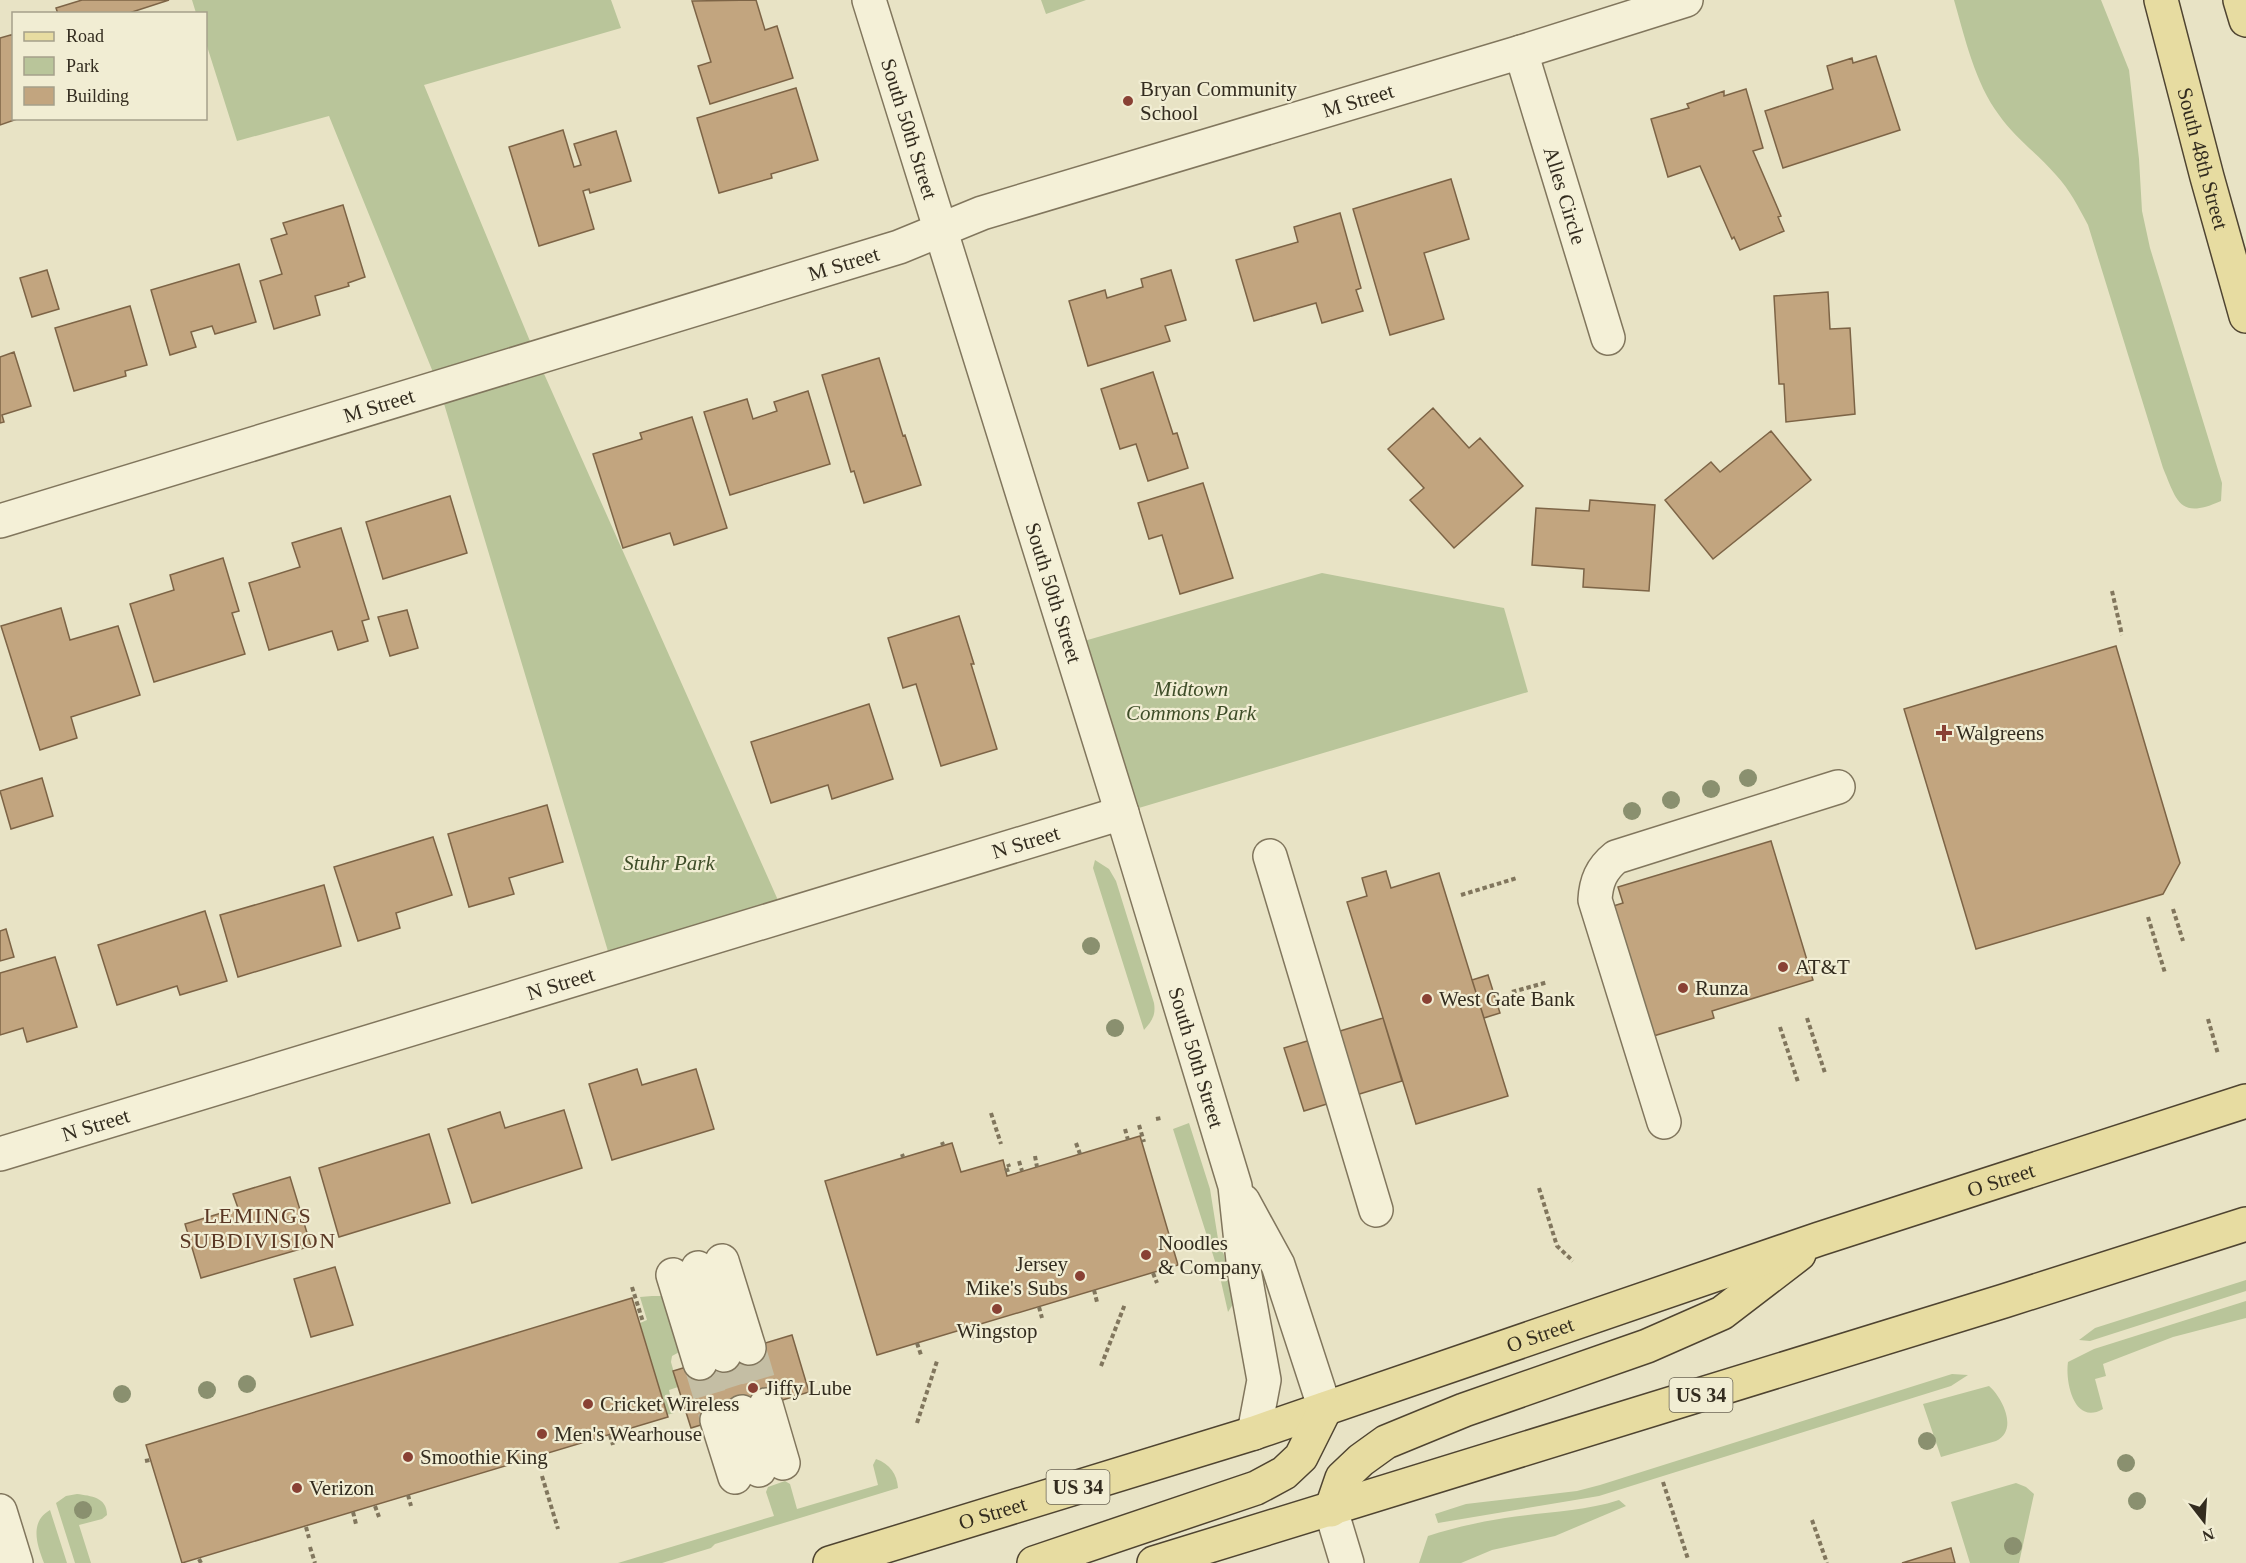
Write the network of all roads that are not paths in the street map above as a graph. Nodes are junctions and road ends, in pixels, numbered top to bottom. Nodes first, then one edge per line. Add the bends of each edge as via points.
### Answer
1 (869, 0) edge
2 (1686, 0) edge
3 (2161, 0) edge
4 (2240, 0) edge
5 (2246, 20) edge
6 (1521, 52) junction
7 (941, 231) junction
8 (2246, 316) edge
9 (1608, 339) dead end
10 (0, 521) edge
11 (1838, 787) dead end
12 (1122, 813) junction
13 (1270, 856) dead end
14 (2246, 1101) edge
15 (1664, 1122) dead end
16 (0, 1154) edge
17 (1235, 1186) junction
18 (1376, 1210) dead end
19 (2246, 1224) edge
20 (1819, 1239) junction
21 (724, 1355) joint
22 (1325, 1409) junction
23 (1254, 1434) junction
24 (759, 1470) joint
25 (1331, 1510) junction
26 (0, 1511) edge
27 (16, 1563) edge
28 (830, 1563) edge
29 (1034, 1563) edge
30 (1154, 1563) edge
31 (1347, 1563) edge

1 - 7 street, South 50th Street
2 - 6 street, M Street
3 - 8 main road, South 48th Street
4 - 5 main road
6 - 7 street, M Street via 982,213
6 - 9 street, Alles Circle
7 - 10 street, M Street
7 - 12 street, South 50th Street
11 - 15 street via 1616,857 1600,876 1595,900
12 - 16 street, N Street
12 - 17 street, South 50th Street
13 - 18 street
14 - 20 main road, O Street / US 34
17 - 22 street, South 50th Street via 1278,1265
17 - 23 street, South 50th Street via 1244,1270 1264,1380
19 - 25 main road, US 34
20 - 22 main road, O Street / US 34
20 - 25 main road via 1722,1313 1647,1346 1464,1410 1386,1442 1342,1478
21 - 21 street via 698,1268
22 - 23 main road, O Street / US 34
22 - 29 main road via 1301,1457 1284,1473 1256,1488
23 - 28 main road, O Street / US 34
24 - 24 street via 742,1412
25 - 30 main road, US 34
25 - 31 street
26 - 27 street

